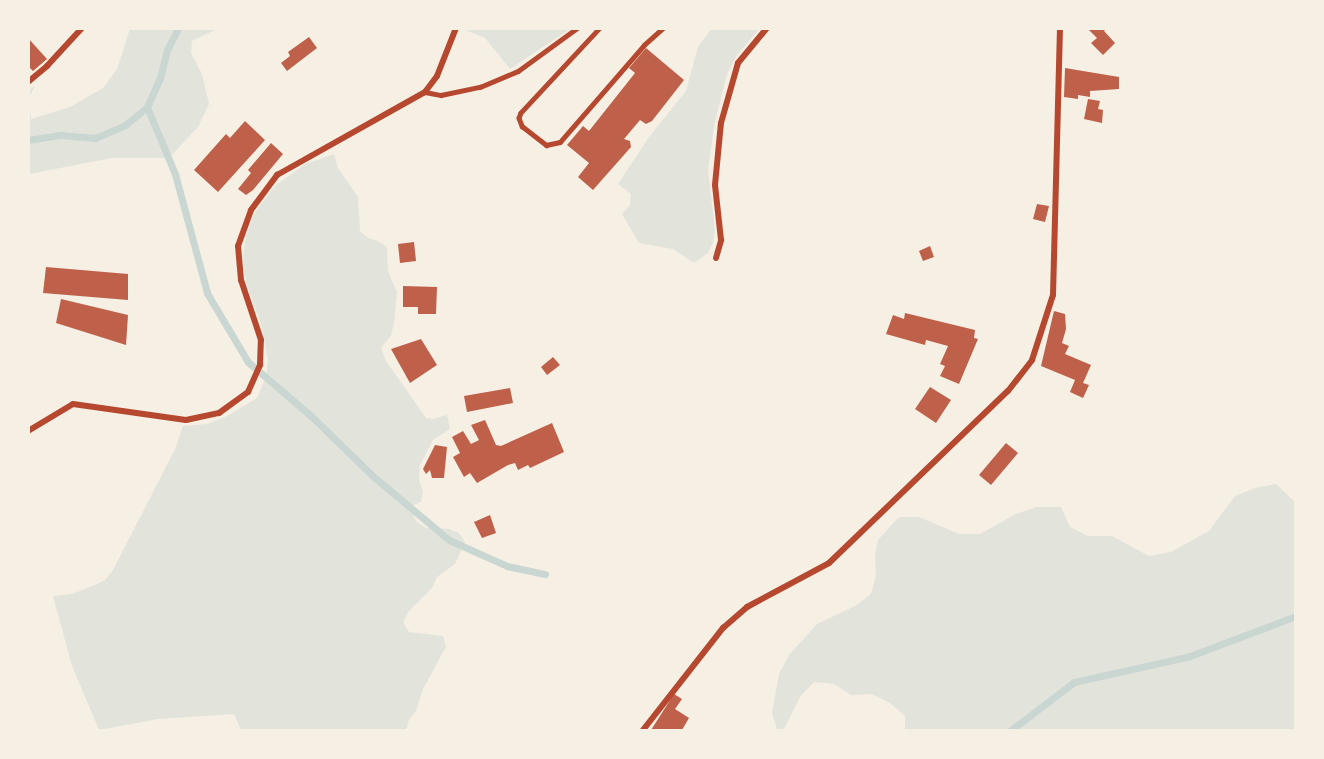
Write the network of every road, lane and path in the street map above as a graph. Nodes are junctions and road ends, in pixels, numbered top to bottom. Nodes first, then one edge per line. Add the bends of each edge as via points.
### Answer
1 (82, 28) edge
2 (456, 28) edge
3 (577, 28) edge
4 (600, 28) edge
5 (663, 28) edge
6 (767, 28) edge
7 (1060, 28) edge
8 (28, 82) edge
9 (424, 92) junction
10 (716, 258) dead end
11 (28, 431) edge
12 (643, 730) edge

1 - 8 street
2 - 9 street via 437,76
3 - 9 lane via 518,71 480,87 441,94
4 - 5 lane via 521,113 522,126 546,145 560,142
6 - 10 street via 738,63 721,123 715,185 721,240
7 - 12 street via 1053,295 1032,360 1008,391 829,563 747,607 723,628
9 - 11 street via 278,175 251,210 238,246 241,280 261,340 261,357 248,392 219,413 186,420 73,404

